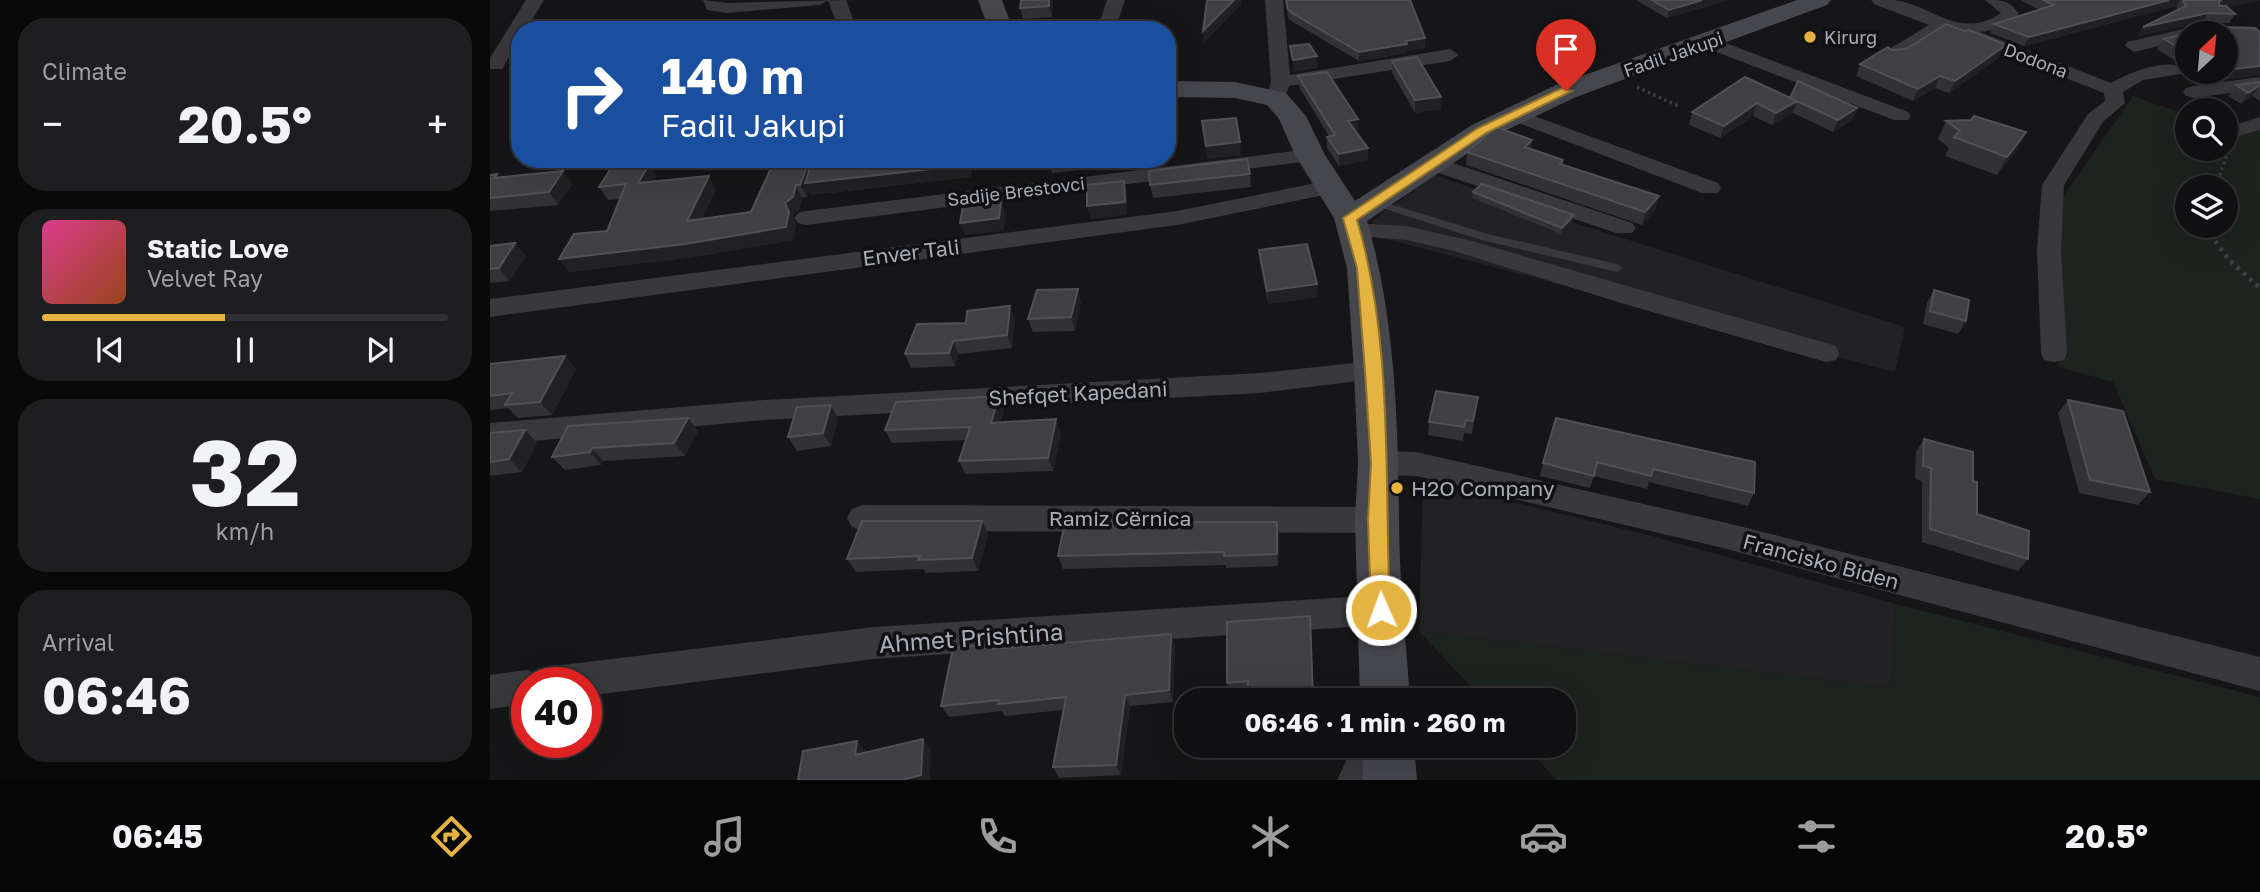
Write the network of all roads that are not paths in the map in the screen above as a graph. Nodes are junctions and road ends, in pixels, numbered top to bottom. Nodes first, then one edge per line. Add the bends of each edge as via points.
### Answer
1 (535, 0) edge
2 (712, 0) edge
3 (820, 0) edge
4 (837, 0) edge
5 (990, 0) edge
6 (1115, 0) edge
7 (1274, 0) edge
8 (1819, 0) edge
9 (1880, 0) edge
10 (1994, 0) edge
11 (522, 21) edge
12 (845, 21) edge
13 (997, 21) edge
14 (1109, 21) edge
15 (1949, 27) junction
16 (2175, 36) edge
17 (511, 39) edge
18 (1707, 42) junction
19 (2134, 46) dead end
20 (1450, 55) dead end
21 (1893, 55) edge
22 (495, 65) dead end
23 (2174, 70) dead end
24 (2260, 83) edge
25 (1176, 89) edge
26 (1278, 90) junction
27 (2113, 90) junction
28 (2193, 92) dead end
29 (1515, 115) junction
30 (1901, 116) dead end
31 (2260, 123) edge
32 (2238, 130) edge
33 (1310, 155) junction
34 (1432, 163) junction
35 (1710, 188) dead end
36 (1352, 209) junction
37 (806, 218) dead end
38 (1624, 228) dead end
39 (1617, 268) dead end
40 (490, 308) edge
41 (1826, 353) dead end
42 (2054, 354) dead end
43 (1373, 371) junction
44 (490, 434) edge
45 (1379, 463) junction
46 (863, 518) edge
47 (1377, 520) junction
48 (1381, 610) junction
49 (2260, 674) edge
50 (602, 677) edge
51 (1384, 688) edge
52 (511, 689) edge
53 (490, 692) edge

1 - 11 street
2 - 3 street via 713,6 727,8
4 - 12 street
5 - 13 street
6 - 14 street
7 - 26 street
8 - 18 street, Fadil Jakupi
9 - 15 street, Dodona
10 - 15 street via 2010,14 2005,20
15 - 21 street
15 - 27 street, Dodona
16 - 19 street
17 - 22 street
18 - 29 street, Fadil Jakupi via 1566,91
18 - 30 street
20 - 26 street
23 - 27 street via 2138,75
24 - 28 street
25 - 26 street
26 - 33 street
27 - 42 street via 2115,103 2095,117 2053,185 2049,250
29 - 34 street, Fadil Jakupi
29 - 35 street
31 - 32 street
33 - 36 street
33 - 37 street, Sadije Brestovci
34 - 36 street, Fadil Jakupi
34 - 38 street
36 - 39 lane
36 - 40 street, Enver Tali via 1177,218
36 - 41 street, Enver Tali via 1394,231
36 - 43 street via 1364,268
43 - 44 street, Shefqet Kapedani via 1260,383 764,410
43 - 45 street
45 - 47 street
45 - 49 street, Francisko Biden via 1416,464 1723,535
46 - 47 street, Ramiz Cërnica
47 - 48 street
48 - 50 street, Ahmet Prishtina via 874,643
48 - 51 street
52 - 53 street

